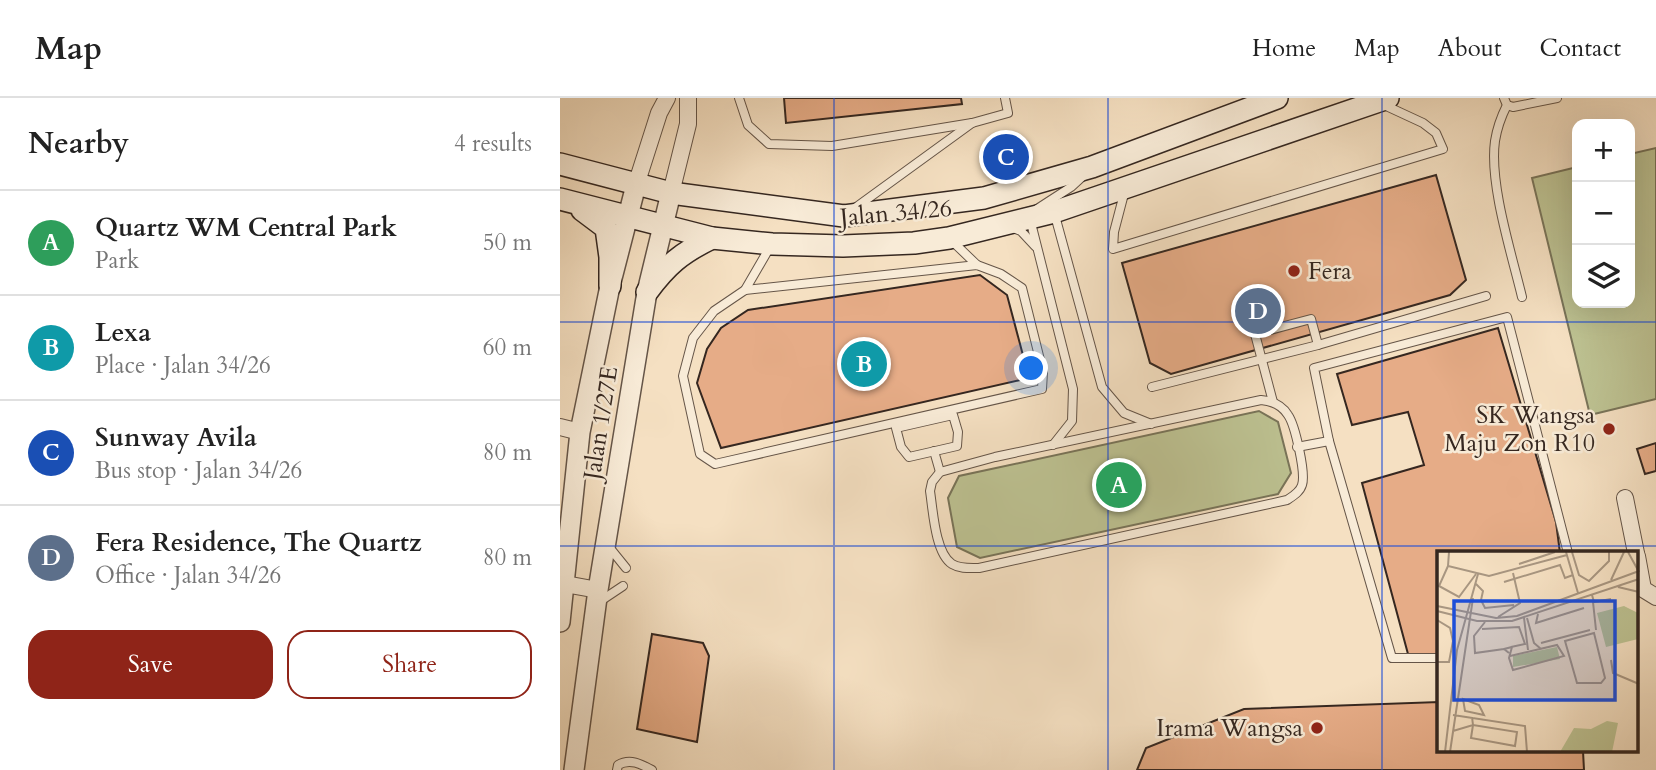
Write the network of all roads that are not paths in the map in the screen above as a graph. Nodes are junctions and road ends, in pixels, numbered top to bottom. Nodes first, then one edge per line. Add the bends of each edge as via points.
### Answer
1 (667, 98) edge
2 (688, 98) edge
3 (739, 98) edge
4 (1005, 98) edge
5 (1277, 98) edge
6 (1556, 98) edge
7 (1383, 100) edge
8 (1505, 102) edge
9 (972, 123) junction
10 (560, 164) edge
11 (1092, 167) junction
12 (636, 185) junction
13 (1126, 187) junction
14 (671, 193) junction
15 (561, 200) edge
16 (1054, 212) junction
17 (844, 216) junction
18 (1029, 217) junction
19 (628, 218) junction
20 (997, 225) junction
21 (661, 226) junction
22 (712, 238) junction
23 (949, 238) junction
24 (772, 244) junction
25 (1038, 252) junction
26 (977, 265) junction
27 (610, 286) junction
28 (745, 290) junction
29 (647, 292) junction
30 (1486, 296) dead end
31 (1522, 297) dead end
32 (1318, 345) junction
33 (1262, 359) junction
34 (1152, 387) dead end
35 (1273, 401) junction
36 (1151, 424) junction
37 (560, 427) edge
38 (580, 432) junction
39 (1329, 441) junction
40 (1052, 446) junction
41 (1297, 447) junction
42 (934, 451) junction
43 (940, 472) junction
44 (1625, 498) dead end
45 (606, 542) junction
46 (1567, 551) edge
47 (1636, 551) edge
48 (1638, 560) edge
49 (626, 568) dead end
50 (562, 584) edge
51 (623, 586) dead end
52 (1656, 597) edge
53 (597, 598) junction
54 (560, 622) edge
55 (1437, 658) edge
56 (574, 770) edge
57 (617, 770) edge
58 (652, 770) edge

1 - 12 street
2 - 14 street via 688,124
3 - 9 lane via 748,125 769,144 832,146
4 - 9 lane via 1008,113
5 - 11 main road, Jalan 34/26
6 - 8 lane via 1513,107
7 - 13 main road, Jalan 34/26
7 - 13 lane via 1436,133 1443,149 1113,249
8 - 31 lane via 1493,155
9 - 17 lane
10 - 12 main road, Jalan 34/26
11 - 17 main road, Jalan 34/26 via 984,198
11 - 18 lane
12 - 14 main road, Jalan 34/26
12 - 19 street, Jalan 1/27E
13 - 16 main road, Jalan 34/26
14 - 17 main road, Jalan 34/26
14 - 21 street, Jalan 1/27E
15 - 19 main road, Jalan 34/26
15 - 27 main road via 606,228
16 - 18 main road, Jalan 34/26
16 - 36 lane via 1102,387 1124,413
18 - 20 main road, Jalan 34/26
18 - 25 lane
19 - 21 main road, Jalan 34/26
19 - 27 street, Jalan 1/27E
20 - 23 main road, Jalan 34/26
20 - 25 lane via 1020,231
21 - 22 main road, Jalan 34/26
21 - 29 street, Jalan 1/27E
22 - 24 main road, Jalan 34/26
22 - 29 main road via 677,256
23 - 24 main road, Jalan 34/26 via 844,246
23 - 26 lane
24 - 28 lane
25 - 40 lane via 1073,389 1072,421
26 - 28 lane
26 - 28 lane via 1022,288 1043,372 1042,389 715,464 700,454 683,376 693,338 714,311
27 - 38 street, Jalan 1/27E
29 - 45 street, Jalan 1/27E
30 - 32 lane
32 - 33 lane
32 - 33 lane via 1311,319 1255,334
33 - 34 lane
33 - 35 lane
35 - 36 lane
35 - 41 lane via 1290,416
36 - 40 lane
37 - 38 street
38 - 50 street, Jalan 1/27E
39 - 41 lane
39 - 46 lane via 1314,368 1507,317
39 - 55 lane via 1392,658
40 - 43 lane
41 - 43 lane via 1303,483 1287,500 979,568 960,568 941,552 930,491
42 - 42 lane via 909,457 896,428 953,415 957,446
42 - 43 lane
44 - 47 street
45 - 49 lane
45 - 53 street, Jalan 1/27E
48 - 52 street via 1643,589
50 - 53 street
50 - 54 street, Jalan 1/27E
51 - 53 lane
53 - 56 street, Jalan 1/27E
57 - 58 lane via 623,762

